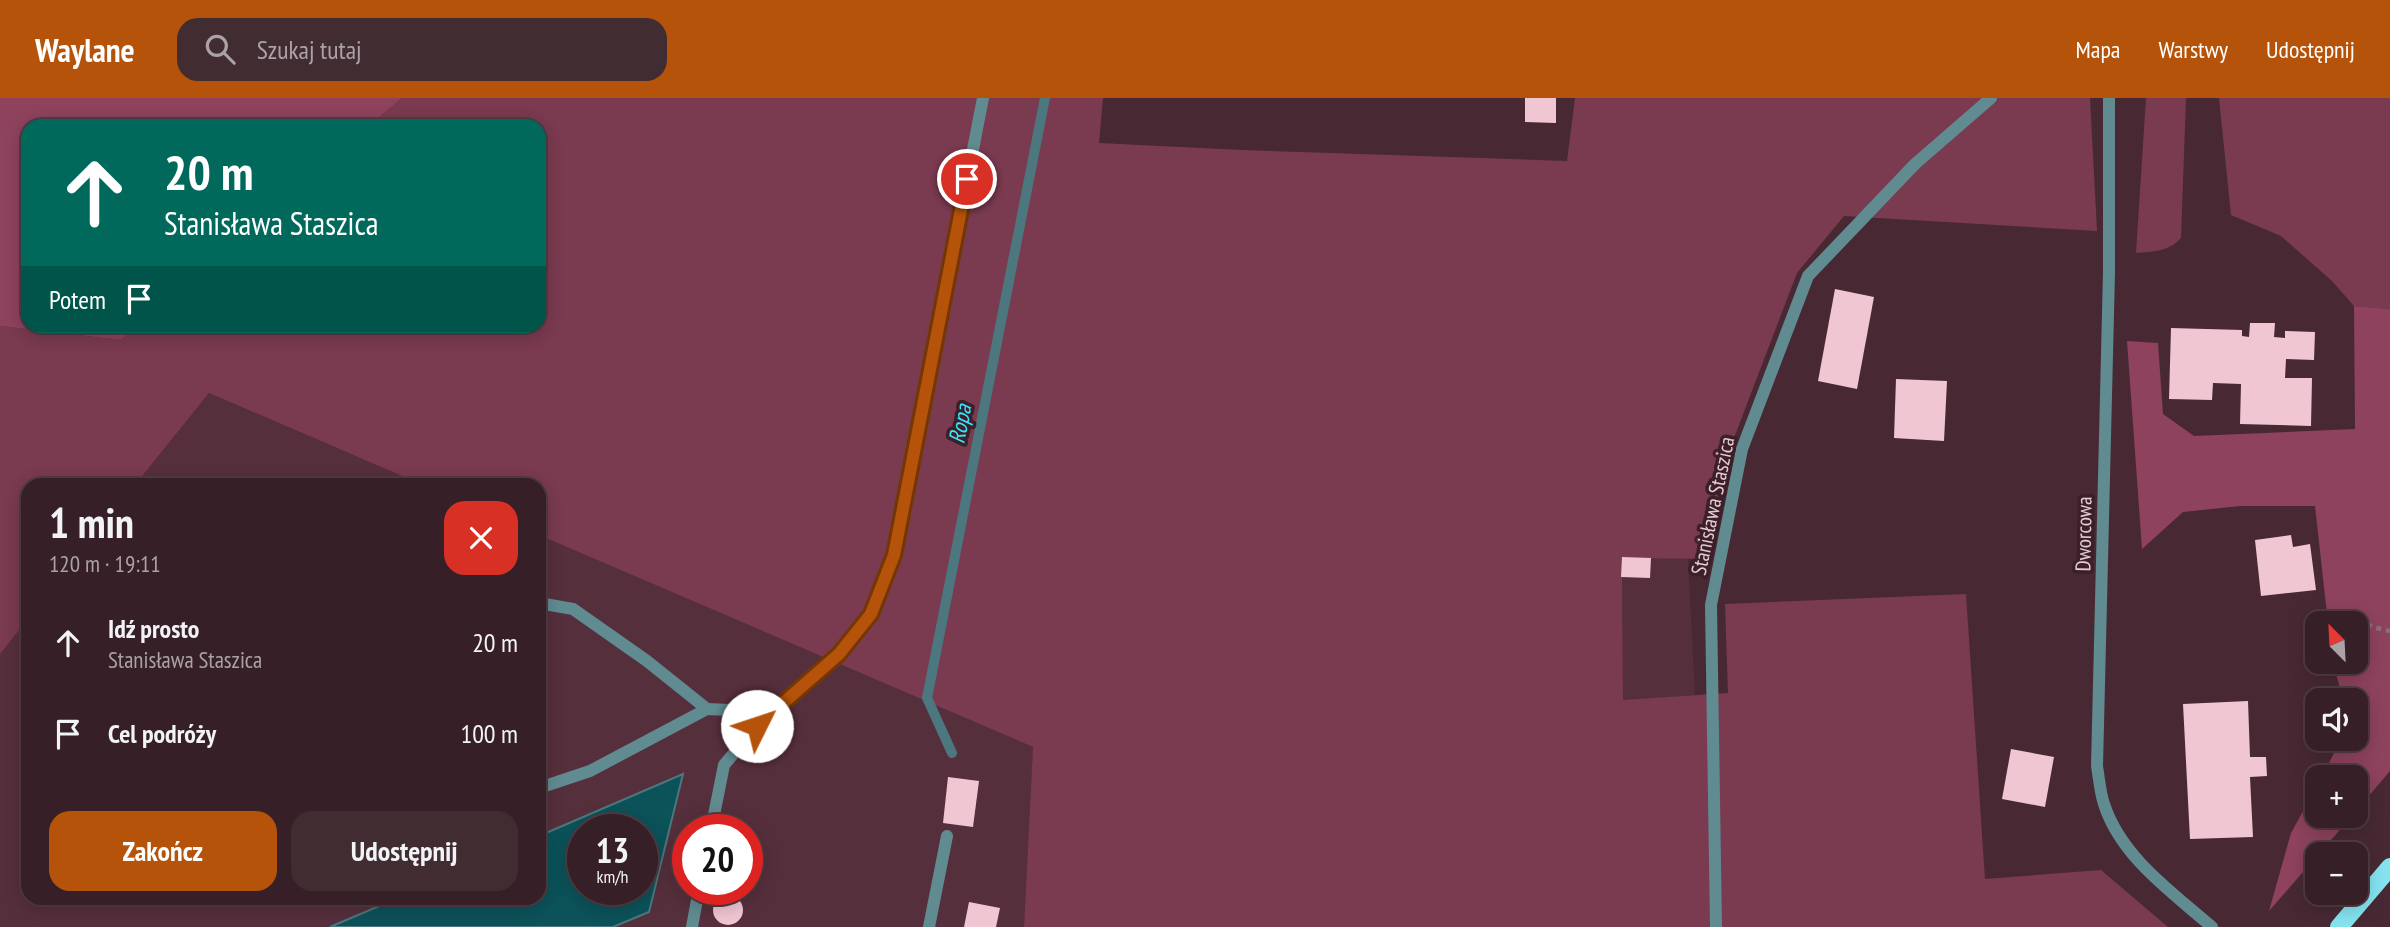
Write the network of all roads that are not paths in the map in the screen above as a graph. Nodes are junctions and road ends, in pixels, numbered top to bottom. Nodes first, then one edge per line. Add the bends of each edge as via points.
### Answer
1 (983, 98) edge
2 (1991, 98) edge
3 (2109, 98) edge
4 (546, 604) edge
5 (707, 709) junction
6 (773, 712) junction
7 (546, 787) edge
8 (714, 814) edge
9 (947, 836) dead end
10 (2390, 867) edge
11 (696, 905) edge
12 (692, 927) edge
13 (929, 927) edge
14 (1716, 927) edge
15 (2211, 927) edge
16 (2339, 927) edge

1 - 6 street via 894,555 871,614 839,654
2 - 14 street, Stanisława Staszica via 1914,164 1808,276 1742,449 1711,605
3 - 15 street, Dworcowa via 2097,766 2104,804 2138,861
4 - 5 street via 573,609
5 - 6 street
5 - 7 street via 590,771
6 - 8 street via 724,765
9 - 13 street
10 - 16 main road
11 - 12 street

